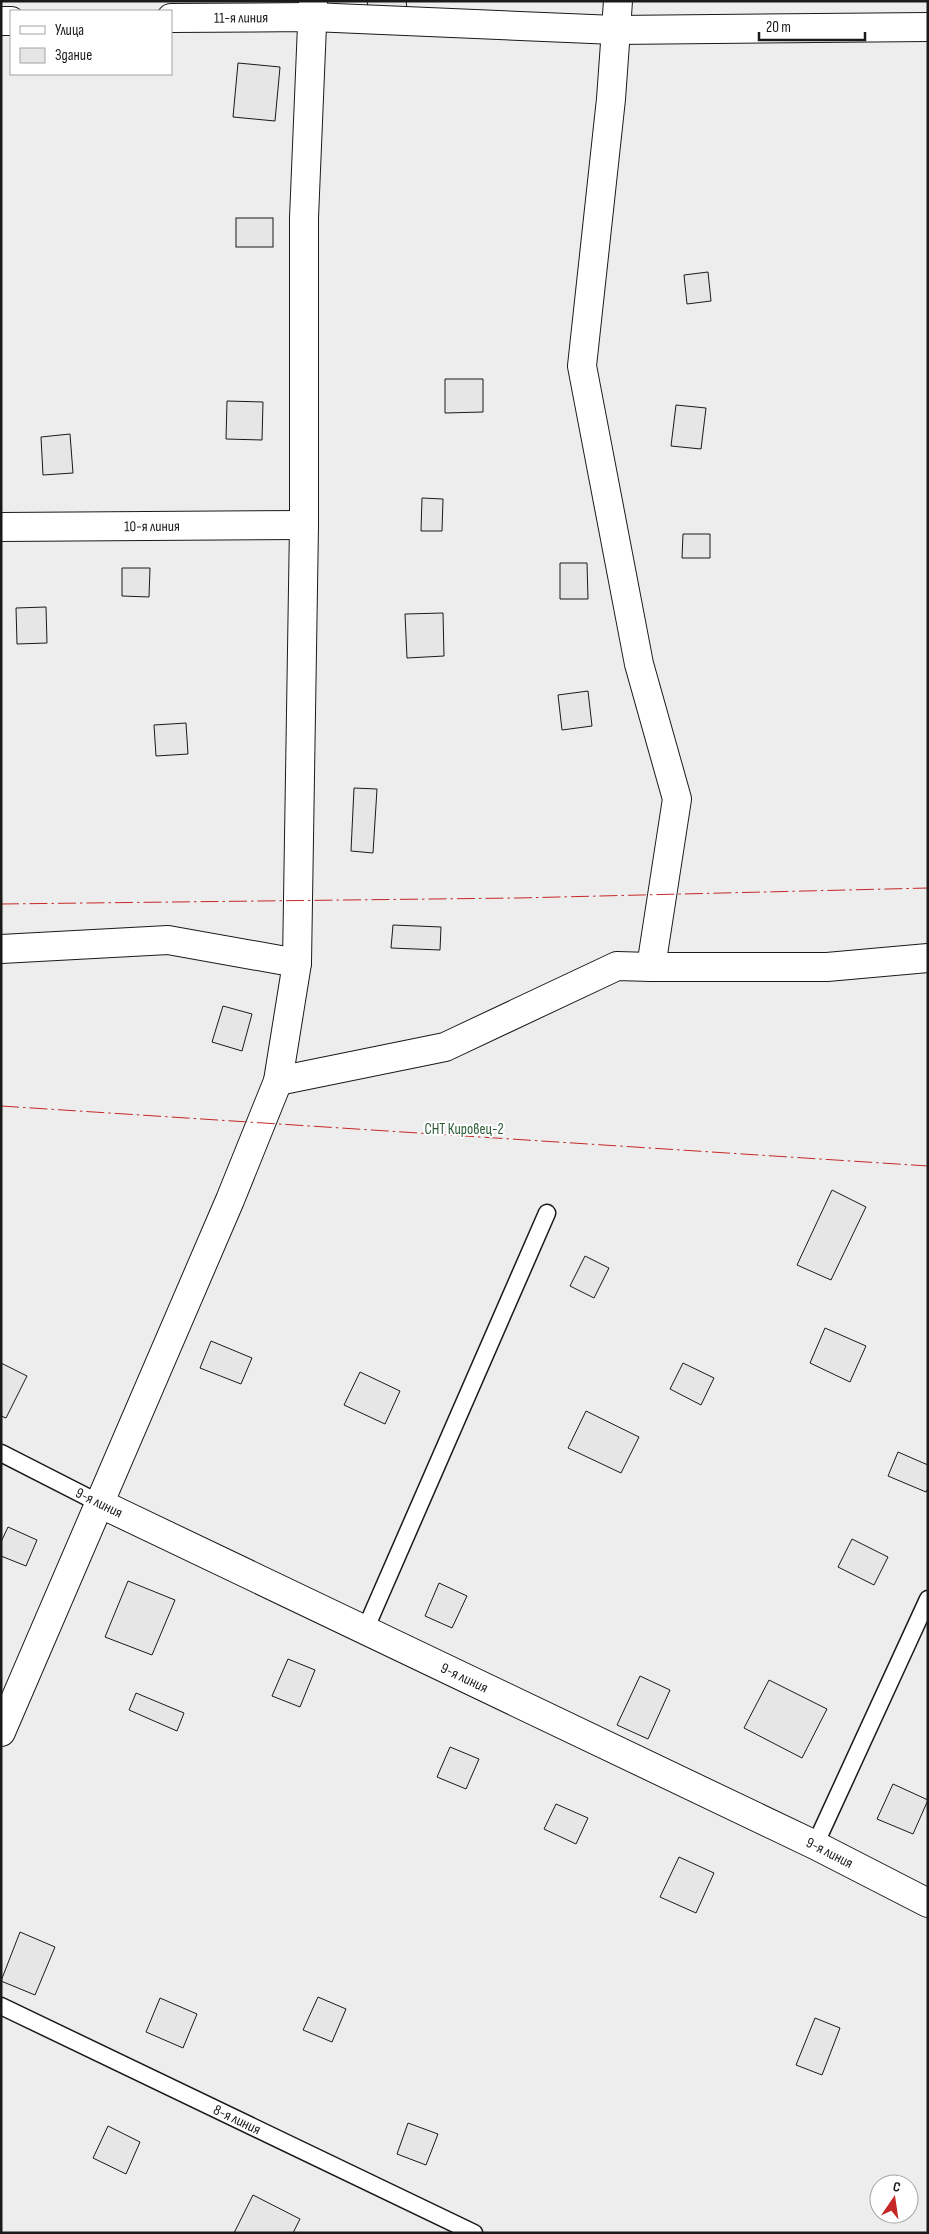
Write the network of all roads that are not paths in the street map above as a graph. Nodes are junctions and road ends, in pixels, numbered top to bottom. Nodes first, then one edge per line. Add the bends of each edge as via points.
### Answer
1 (618, 1) edge
2 (312, 9) edge
3 (172, 18) edge
4 (928, 27) edge
5 (615, 30) junction
6 (304, 525) junction
7 (1, 528) edge
8 (1, 949) edge
9 (928, 958) edge
10 (297, 963) junction
11 (651, 967) junction
12 (278, 1081) junction
13 (546, 1214) dead end
14 (1, 1453) edge
15 (99, 1503) junction
16 (928, 1599) edge
17 (365, 1630) junction
18 (1, 1732) edge
19 (815, 1845) junction
20 (928, 1903) edge
21 (1, 2006) edge
22 (474, 2233) edge

1 - 5 street
2 - 3 street, 11-я линия
2 - 5 street, 11-я линия
2 - 6 street via 304,218
4 - 5 street, 11-я линия
5 - 11 street via 611,99 582,366 639,664 677,799
6 - 7 street, 10-я линия
6 - 10 street
8 - 10 street via 168,940
9 - 11 street via 827,967
10 - 12 street
11 - 12 street via 617,966 445,1047
12 - 15 street
13 - 17 lane
14 - 15 lane, 9-я линия
15 - 17 street, 9-я линия
15 - 18 street
16 - 19 lane
17 - 19 street, 9-я линия
19 - 20 street, 9-я линия
21 - 22 lane, 8-я линия

